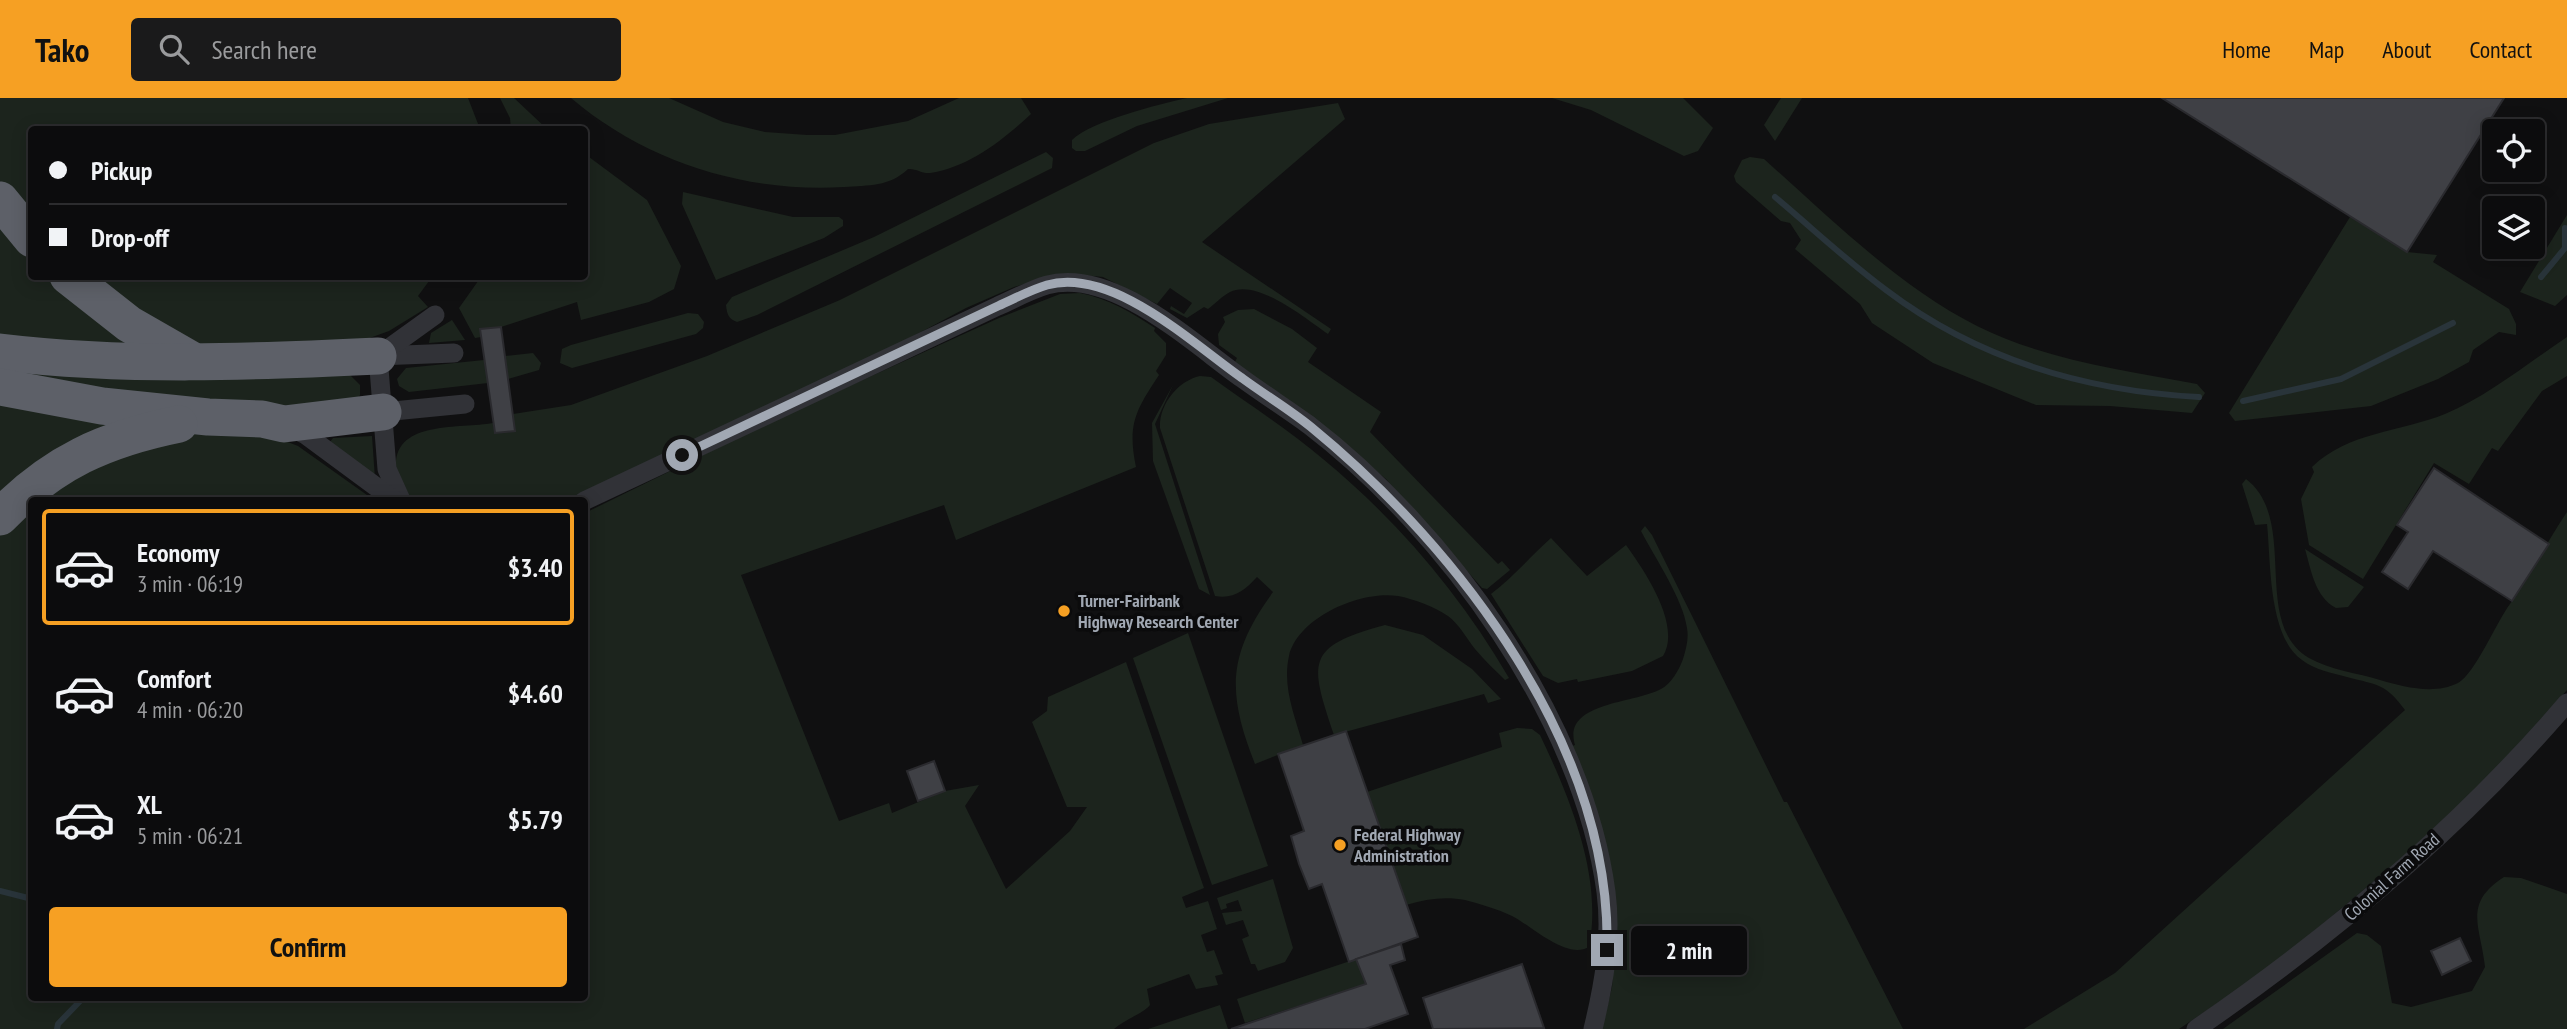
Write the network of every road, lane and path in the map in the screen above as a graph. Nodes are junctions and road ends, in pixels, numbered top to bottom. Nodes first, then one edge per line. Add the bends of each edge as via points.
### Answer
1 (0, 200) edge
2 (28, 234) edge
3 (73, 280) edge
4 (435, 315) dead end
5 (0, 352) edge
6 (454, 353) dead end
7 (378, 356) junction
8 (194, 361) junction
9 (0, 387) edge
10 (465, 404) dead end
11 (383, 412) junction
12 (208, 418) junction
13 (284, 424) junction
14 (390, 497) edge
15 (400, 497) edge
16 (588, 500) edge
17 (0, 517) edge
18 (2567, 703) edge
19 (1593, 1029) edge
20 (2196, 1029) edge

1 - 2 highway
3 - 8 highway via 129,324
4 - 7 street
5 - 8 highway via 46,358
6 - 7 street
7 - 8 highway
7 - 11 street
9 - 12 highway
10 - 11 street
11 - 13 highway
11 - 15 street via 387,469
12 - 13 highway via 255,418
12 - 17 highway via 134,433 86,451 36,483
13 - 14 street
16 - 19 street via 1048,285 1094,286 1121,296 1310,426 1380,488 1458,573 1525,672 1546,706 1588,815 1606,892 1608,930
18 - 20 street, Colonial Farm Road via 2483,794 2400,873 2274,976

